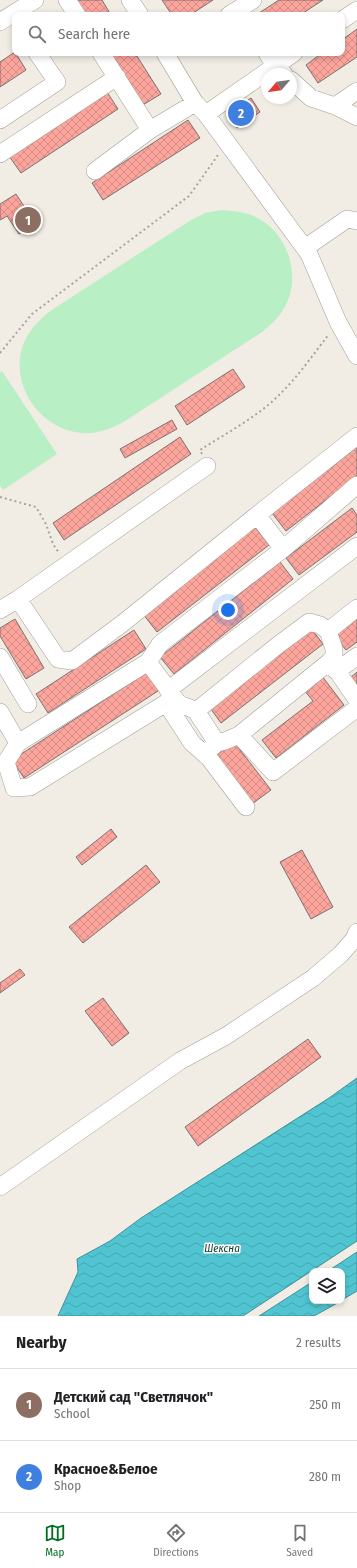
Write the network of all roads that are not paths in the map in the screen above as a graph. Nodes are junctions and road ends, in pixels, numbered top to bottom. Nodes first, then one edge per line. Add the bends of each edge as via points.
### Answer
1 (35, 0) edge
2 (67, 0) edge
3 (130, 0) edge
4 (357, 10) edge
5 (19, 12) edge
6 (75, 12) edge
7 (138, 12) edge
8 (345, 18) edge
9 (39, 56) edge
10 (103, 56) edge
11 (168, 56) edge
12 (289, 56) edge
13 (276, 64) edge
14 (117, 77) junction
15 (297, 85) edge
16 (357, 91) edge
17 (335, 106) junction
18 (200, 108) junction
19 (357, 117) edge
20 (0, 120) edge
21 (150, 130) junction
22 (0, 154) edge
23 (95, 171) dead end
24 (357, 221) edge
25 (305, 248) junction
26 (357, 356) edge
27 (357, 436) edge
28 (207, 466) road end
29 (355, 491) edge
30 (257, 515) junction
31 (357, 546) edge
32 (283, 549) junction
33 (18, 599) junction
34 (357, 608) edge
35 (0, 610) edge
36 (328, 631) junction
37 (357, 656) edge
38 (0, 657) edge
39 (148, 662) junction
40 (333, 666) junction
41 (171, 699) junction
42 (357, 700) edge
43 (28, 704) dead end
44 (357, 708) edge
45 (196, 711) junction
46 (0, 712) edge
47 (239, 735) junction
48 (217, 743) junction
49 (18, 744) junction
50 (204, 754) junction
51 (246, 808) dead end
52 (357, 932) edge
53 (0, 1187) edge

1 - 5 street
2 - 6 street
3 - 7 street
4 - 8 street
9 - 20 street via 57,82
10 - 14 street
11 - 18 street
12 - 13 street
13 - 18 street
14 - 21 street
14 - 22 street
15 - 17 street via 312,98
16 - 17 street
17 - 19 street
18 - 21 street
18 - 25 street
21 - 23 street
24 - 25 street via 347,219
25 - 26 street via 338,322
27 - 30 street
28 - 33 street
29 - 32 street
30 - 32 street
30 - 33 street via 72,662 58,658
31 - 41 street
32 - 39 street via 160,644
33 - 35 street
34 - 36 street
36 - 40 street via 334,649
36 - 45 street via 309,622
37 - 40 street
38 - 43 street
39 - 41 street
39 - 49 street
40 - 42 street
40 - 47 street
41 - 45 street
41 - 49 street via 30,787 14,788 6,762
41 - 50 street via 192,743
44 - 47 street via 273,772
45 - 48 street
46 - 49 street
47 - 48 street
48 - 50 street
50 - 51 street
52 - 53 street via 341,954 313,978 226,1036 180,1061

